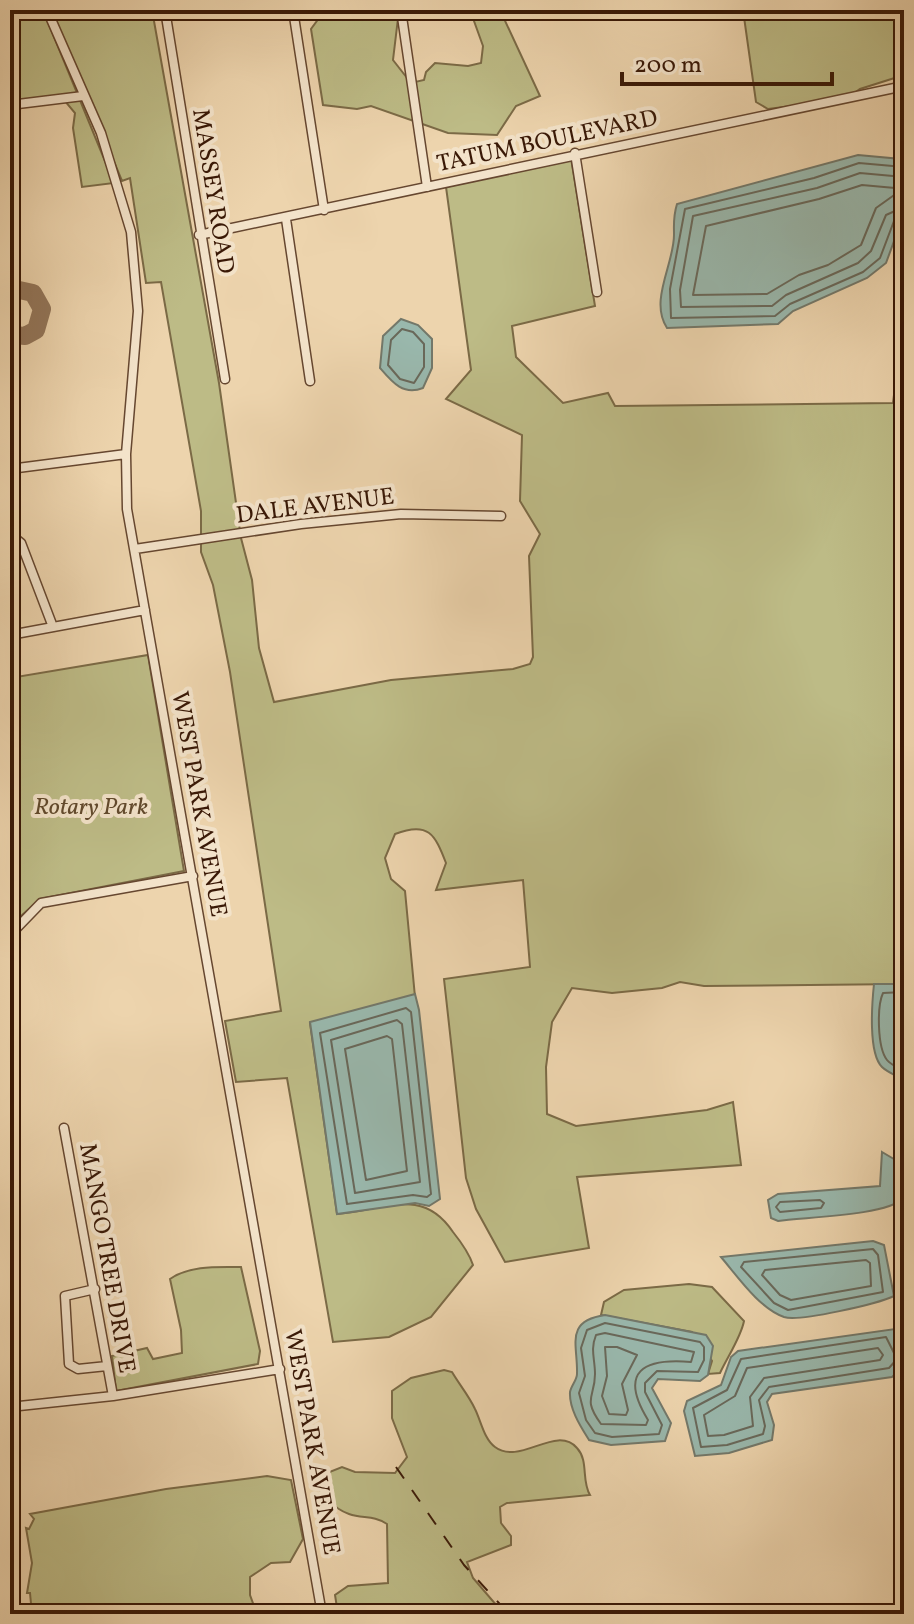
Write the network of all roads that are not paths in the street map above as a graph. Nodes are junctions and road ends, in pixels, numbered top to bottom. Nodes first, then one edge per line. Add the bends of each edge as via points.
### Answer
1 (47, 10) edge
2 (165, 10) edge
3 (293, 10) edge
4 (401, 10) edge
5 (904, 86) edge
6 (83, 96) junction
7 (10, 105) edge
8 (575, 153) junction
9 (427, 187) junction
10 (324, 210) junction
11 (286, 219) junction
12 (199, 235) junction
13 (597, 292) dead end
14 (225, 379) dead end
15 (310, 381) dead end
16 (126, 454) junction
17 (10, 469) edge
18 (501, 516) dead end
19 (10, 534) edge
20 (135, 549) junction
21 (145, 610) junction
22 (53, 627) junction
23 (10, 635) edge
24 (193, 876) junction
25 (10, 935) edge
26 (64, 1128) dead end
27 (95, 1289) junction
28 (107, 1366) junction
29 (280, 1369) junction
30 (113, 1396) junction
31 (10, 1407) edge
32 (322, 1614) edge

1 - 6 street, WEST PARK AVENUE
2 - 12 street, MASSEY ROAD
3 - 10 street
4 - 9 street
5 - 8 street, TATUM BOULEVARD
6 - 7 street
6 - 16 street, WEST PARK AVENUE via 115,172 131,232 138,311
8 - 9 street, TATUM BOULEVARD
8 - 13 street
9 - 10 street, TATUM BOULEVARD
10 - 11 street, TATUM BOULEVARD
11 - 12 street, TATUM BOULEVARD
11 - 15 street
12 - 14 street, MASSEY ROAD
16 - 17 street
16 - 20 street, WEST PARK AVENUE via 127,509
18 - 20 street, DALE AVENUE via 401,514
19 - 22 street via 21,543
20 - 21 street, WEST PARK AVENUE
21 - 22 street
21 - 24 street, WEST PARK AVENUE
22 - 23 street
24 - 25 street via 41,903
24 - 29 street, WEST PARK AVENUE
26 - 27 street, MANGO TREE DRIVE
27 - 28 street, MANGO TREE DRIVE
27 - 28 street via 65,1296 69,1364 78,1369
28 - 30 street, MANGO TREE DRIVE
29 - 30 street, MANGO TREE DRIVE
29 - 32 street, WEST PARK AVENUE
30 - 31 street, MANGO TREE DRIVE

